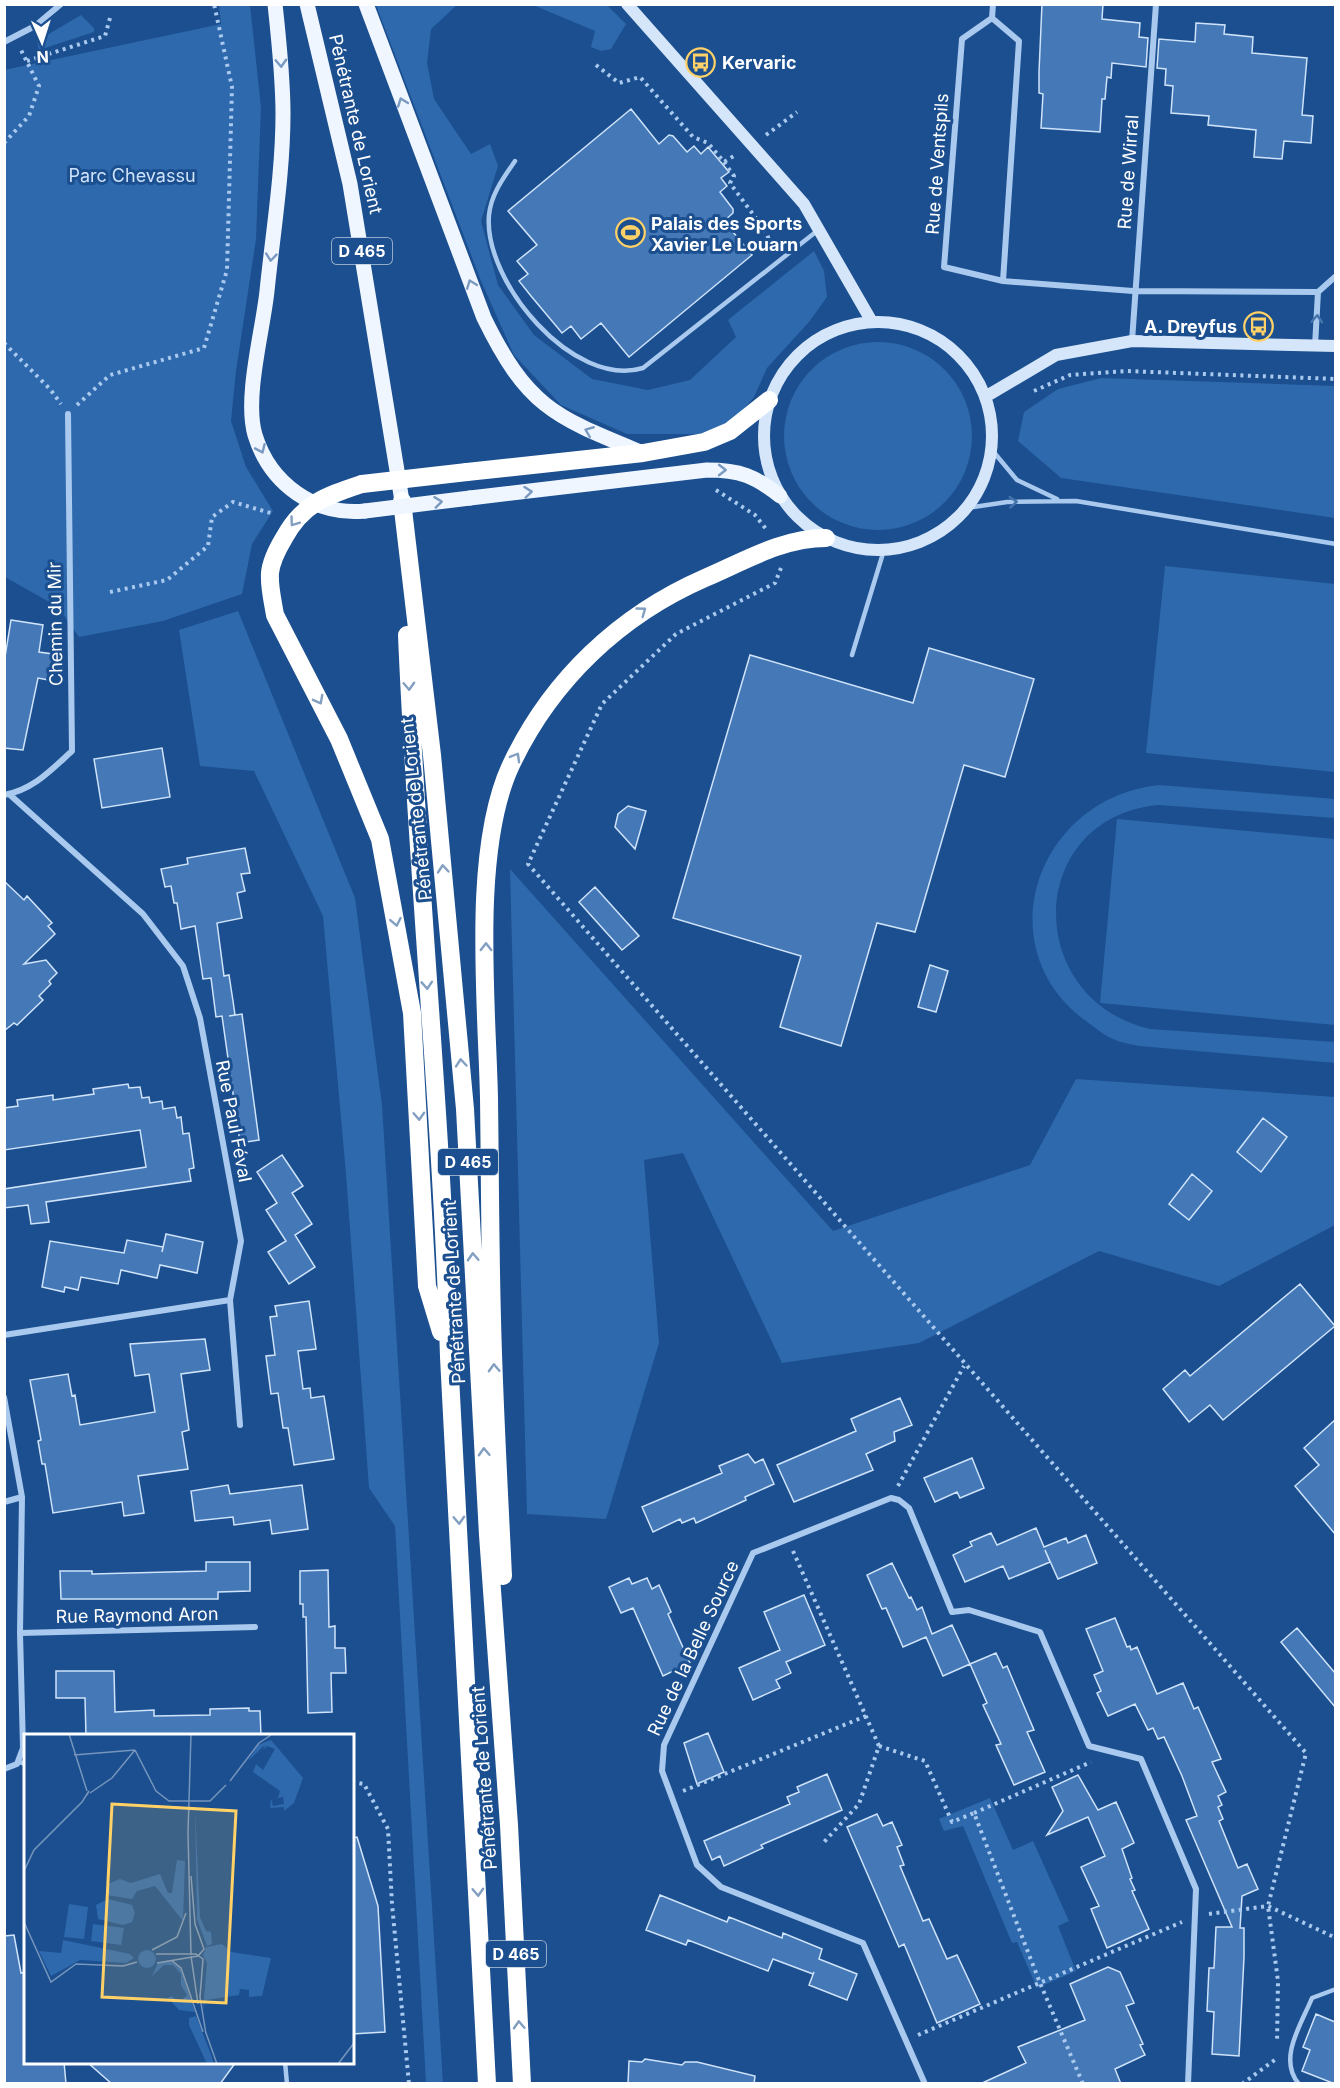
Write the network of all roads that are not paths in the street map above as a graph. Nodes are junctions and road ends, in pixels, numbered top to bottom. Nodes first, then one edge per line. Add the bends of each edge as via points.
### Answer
1 (61, 4) edge
2 (275, 4) edge
3 (307, 4) edge
4 (366, 4) edge
5 (627, 4) edge
6 (632, 4) edge
7 (993, 4) edge
8 (1156, 4) edge
9 (992, 18) junction
10 (647, 25) junction
11 (4, 42) edge
12 (515, 161) dead end
13 (819, 230) junction
14 (1335, 276) edge
15 (1003, 281) junction
16 (1133, 291) junction
17 (1318, 292) junction
18 (872, 322) junction
19 (1132, 341) junction
20 (1316, 346) junction
21 (1335, 346) edge
22 (985, 396) junction
23 (770, 400) junction
24 (68, 414) road end
25 (992, 450) junction
26 (643, 453) junction
27 (780, 496) junction
28 (1059, 500) junction
29 (402, 501) junction
30 (313, 504) junction
31 (967, 508) junction
32 (826, 538) junction
33 (1335, 544) edge
34 (884, 550) junction
35 (852, 655) dead end
36 (7, 795) edge
37 (230, 1300) junction
38 (4, 1335) edge
39 (449, 1357) junction
40 (4, 1397) edge
41 (240, 1425) dead end
42 (22, 1497) junction
43 (4, 1502) edge
44 (255, 1627) dead end
45 (20, 1633) junction
46 (22, 1763) edge
47 (7, 1769) edge
48 (509, 1825) junction
49 (1335, 1989) edge
50 (285, 2064) edge
51 (286, 2084) edge
52 (487, 2084) edge
53 (522, 2084) edge
54 (925, 2084) edge
55 (1188, 2084) edge
56 (1299, 2084) edge

1 - 11 street via 35,26
2 -> 30 main road via 283,115 252,408 255,434 267,460 284,483
3 - 29 main road, Pénétrante de Lorient / D 465 via 350,184
26 -> 4 main road via 573,424 550,410 526,389 503,356 484,318
5 - 10 main road
6 - 10 main road
7 - 9 street
8 - 16 street, Rue de Wirral
9 - 15 street via 1019,41
9 - 15 street, Rue de Ventspils via 962,39 944,267
10 - 13 main road via 804,204
12 - 13 lane via 497,188 489,214 496,264 534,321 565,348 597,365 627,373 643,368
13 - 18 main road
14 - 17 street
15 - 16 street, Rue de Ventspils
16 - 17 street, Rue de Ventspils
16 - 19 street, Rue de Wirral
20 -> 17 street
18 - 22 main road via 912,327 947,345 962,358
18 - 23 main road via 843,328 817,340 788,366
19 - 20 main road
19 - 22 main road via 1056,355
20 - 21 main road
22 - 25 main road
23 - 26 highway via 730,431 704,442
23 - 27 main road via 764,439 771,478
24 - 36 street, Chemin du Mir via 72,751 42,780
25 - 28 lane via 1017,480
25 - 31 main road via 980,488
26 - 30 highway, bridge via 362,484
30 -> 27 main road, bridge via 349,512 365,511 707,470 732,470 759,479
27 - 32 main road via 801,520
31 -> 28 lane
28 - 33 lane
29 -> 39 highway, Pénétrante de Lorient / D 465 via 412,763 446,1256
48 -> 29 highway, Pénétrante de Lorient / D 465 via 465,1109 432,755
30 -> 39 highway via 294,520 270,572 275,615 339,739 380,839 412,1013 428,1286
31 - 34 main road via 922,542
32 - 34 main road via 845,546
48 -> 32 highway via 508,1681 492,1319 486,944 492,824 510,766 533,726 589,654 649,605 779,545 802,538
34 - 35 lane
36 - 37 street, Rue Paul Féval via 143,914 183,966 200,1018 241,1241
37 - 38 street
37 - 41 street, Rue Paul Féval
39 -> 52 highway, Pénétrante de Lorient / D 465
40 - 42 street
42 - 43 street
42 - 45 street
44 - 45 street, Rue Raymond Aron
45 - 46 street
46 - 47 street
53 -> 48 highway, Pénétrante de Lorient / D 465
49 - 56 lane via 1312,1998 1290,2052 1291,2070
50 - 51 lane
54 - 55 street, Rue de la Belle Source via 863,1943 712,1881 698,1865 662,1771 664,1745 753,1554 891,1498 909,1508 952,1612 969,1610 1040,1632 1089,1746 1141,1760 1197,1889

